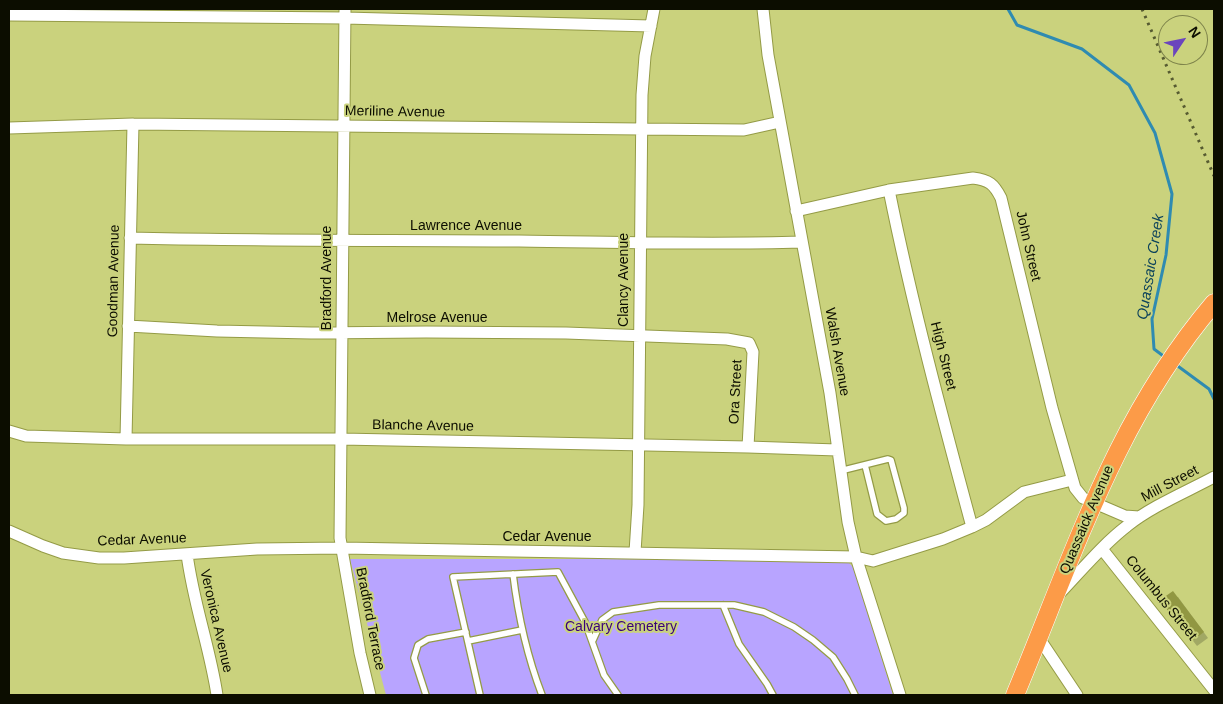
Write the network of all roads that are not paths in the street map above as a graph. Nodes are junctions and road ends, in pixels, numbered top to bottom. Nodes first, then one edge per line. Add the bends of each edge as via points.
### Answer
1 (654, 9) edge
2 (764, 9) edge
3 (345, 13) edge
4 (9, 15) edge
5 (651, 26) junction
6 (780, 122) junction
7 (133, 124) junction
8 (343, 126) junction
9 (9, 128) edge
10 (641, 130) junction
11 (889, 190) junction
12 (796, 211) junction
13 (130, 238) junction
14 (342, 240) junction
15 (639, 242) junction
16 (801, 242) junction
17 (1214, 303) edge
18 (128, 326) junction
19 (343, 333) junction
20 (639, 335) junction
21 (745, 341) joint
22 (9, 431) edge
23 (126, 439) junction
24 (341, 439) junction
25 (638, 445) junction
26 (748, 446) junction
27 (837, 450) junction
28 (865, 465) junction
29 (840, 471) junction
30 (1214, 477) edge
31 (1072, 480) junction
32 (1093, 503) junction
33 (1139, 517) junction
34 (972, 528) junction
35 (9, 531) edge
36 (342, 548) junction
37 (1102, 549) junction
38 (635, 552) junction
39 (187, 554) junction
40 (856, 558) junction
41 (513, 574) junction
42 (1054, 598) junction
43 (723, 605) junction
44 (522, 630) junction
45 (466, 632) junction
46 (1039, 638) junction
47 (593, 640) junction
48 (468, 641) junction
49 (1214, 690) edge
50 (217, 695) edge
51 (370, 695) edge
52 (426, 695) edge
53 (480, 695) edge
54 (542, 695) edge
55 (618, 695) edge
56 (773, 695) edge
57 (855, 695) edge
58 (900, 695) edge
59 (1015, 695) edge
60 (1077, 695) edge

1 - 5 street, Clancy Avenue
2 - 6 street, Walsh Avenue
3 - 4 street
3 - 5 street
3 - 8 street, Bradford Avenue
5 - 10 street, Clancy Avenue via 645,56
6 - 10 street, Meriline Avenue via 744,130
6 - 12 street, Walsh Avenue
7 - 8 street, Meriline Avenue
7 - 9 street, Meriline Avenue
7 - 13 street, Goodman Avenue
8 - 10 street, Meriline Avenue
8 - 14 street, Bradford Avenue
10 - 15 street, Clancy Avenue
11 - 12 street, John Street
11 - 31 street, John Street via 972,178 984,179 995,187 1001,198
11 - 34 street, High Street
12 - 16 street, Walsh Avenue
13 - 14 street, Lawrence Avenue
13 - 18 street, Goodman Avenue
14 - 15 street, Lawrence Avenue
14 - 19 street, Bradford Avenue
15 - 16 street, Lawrence Avenue
15 - 20 street, Clancy Avenue
16 - 27 street, Walsh Avenue
17 - 32 highway, Quassaick Avenue via 1175,353 1148,395
18 - 19 street, Melrose Avenue
18 - 23 street, Goodman Avenue
19 - 20 street, Melrose Avenue
19 - 24 street, Bradford Avenue
20 - 21 street, Melrose Avenue
20 - 25 street, Clancy Avenue
21 - 26 street, Ora Street via 753,352
22 - 23 street, Blanche Avenue via 26,436
23 - 24 street, Blanche Avenue
24 - 25 street, Blanche Avenue
24 - 36 street, Bradford Avenue
25 - 26 street, Blanche Avenue
25 - 38 street, Clancy Avenue
26 - 27 street, Blanche Avenue
27 - 29 street, Walsh Avenue
28 - 28 lane via 888,459 892,461 904,508 899,518 886,521 879,516
28 - 29 lane
29 - 40 street, Walsh Avenue
30 - 33 street, Mill Street
31 - 32 street, John Street via 1078,494
31 - 34 street, Cedar Avenue via 1024,492
32 - 33 street via 1125,516
32 - 42 highway, Quassaick Avenue
33 - 37 street
34 - 40 street, Cedar Avenue via 873,561
35 - 39 street, Cedar Avenue via 63,553 99,558
36 - 38 street, Cedar Avenue
36 - 39 street, Cedar Avenue
36 - 51 street, Bradford Terrace
37 - 42 street
37 - 49 street, Columbus Street
38 - 40 street, Cedar Avenue
39 - 50 street, Veronica Avenue
40 - 58 street, Walsh Avenue
41 - 44 lane
41 - 45 lane via 453,577
41 - 47 lane via 558,572
42 - 46 highway, Quassaick Avenue
43 - 47 lane via 658,605 613,612 602,620
43 - 56 lane via 740,644
43 - 57 lane via 764,612 794,627 832,657
44 - 48 lane
44 - 54 lane
45 - 48 lane
45 - 52 lane via 428,639 418,645 414,658
46 - 59 highway, Quassaick Avenue
46 - 60 street
47 - 55 lane via 604,675
48 - 53 lane

